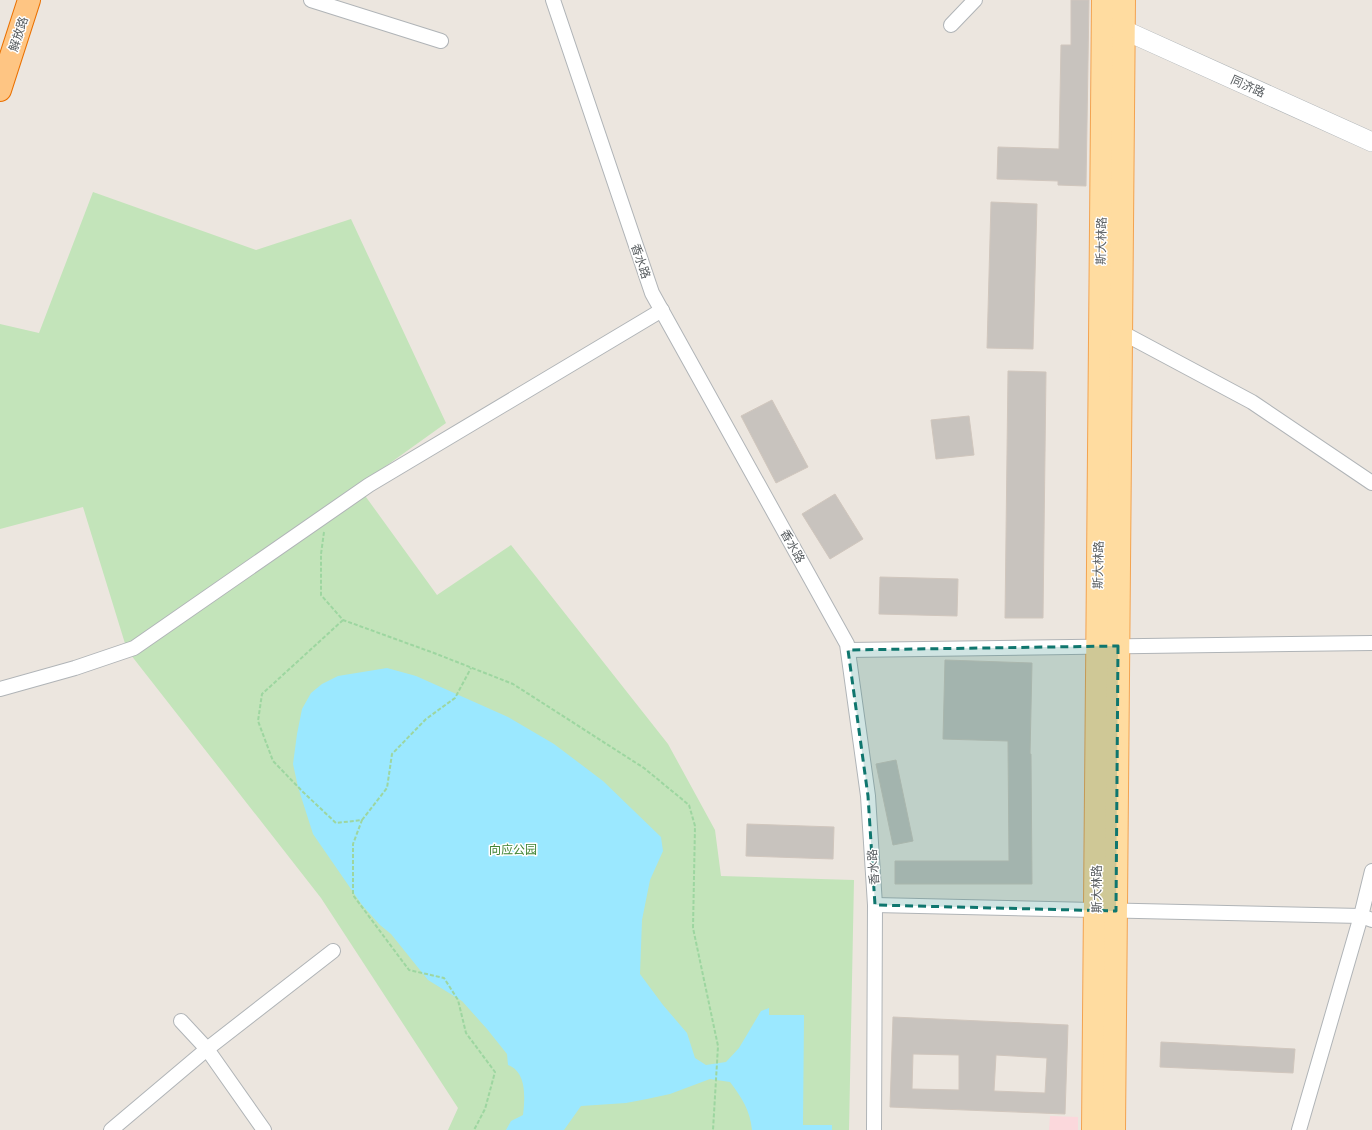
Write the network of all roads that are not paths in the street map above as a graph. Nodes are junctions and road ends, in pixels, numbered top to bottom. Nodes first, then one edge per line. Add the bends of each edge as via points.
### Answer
1 (29, 0) edge
2 (311, 0) edge
3 (554, 0) edge
4 (563, 0) edge
5 (975, 0) edge
6 (1103, 0) edge
7 (1124, 0) edge
8 (559, 16) junction
9 (951, 25) dead end
10 (1124, 30) junction
11 (441, 40) dead end
12 (0, 90) edge
13 (1372, 142) edge
14 (662, 310) junction
15 (1121, 332) junction
16 (1372, 483) edge
17 (1372, 643) edge
18 (1108, 646) junction
19 (848, 650) junction
20 (0, 689) edge
21 (1372, 871) edge
22 (875, 905) junction
23 (1106, 911) junction
24 (1366, 918) edge
25 (333, 951) dead end
26 (181, 1021) dead end
27 (207, 1049) junction
28 (111, 1130) edge
29 (264, 1130) edge
30 (874, 1130) edge
31 (1093, 1130) edge
32 (1114, 1130) edge
33 (1299, 1130) edge

1 - 12 highway, 解放路
2 - 11 street
3 - 8 street, 香水路
4 - 8 street
5 - 9 street
6 - 18 main road, 斯大林路
7 - 10 main road, 斯大林路
8 - 14 street, 香水路 via 652,293
10 - 13 street, 同济路
10 - 15 main road, 斯大林路
14 - 19 street, 香水路 via 847,644
14 - 20 street via 369,485 134,648
15 - 16 street via 1252,402
15 - 18 main road, 斯大林路
17 - 18 street
18 - 19 street
18 - 23 main road, 斯大林路
19 - 22 street, 香水路 via 868,796
21 - 24 street
22 - 23 street
22 - 30 street, 香水路
23 - 24 street
23 - 31 main road, 斯大林路
23 - 32 main road, 斯大林路
24 - 33 street
25 - 27 street
26 - 27 street
27 - 28 street
27 - 29 street

